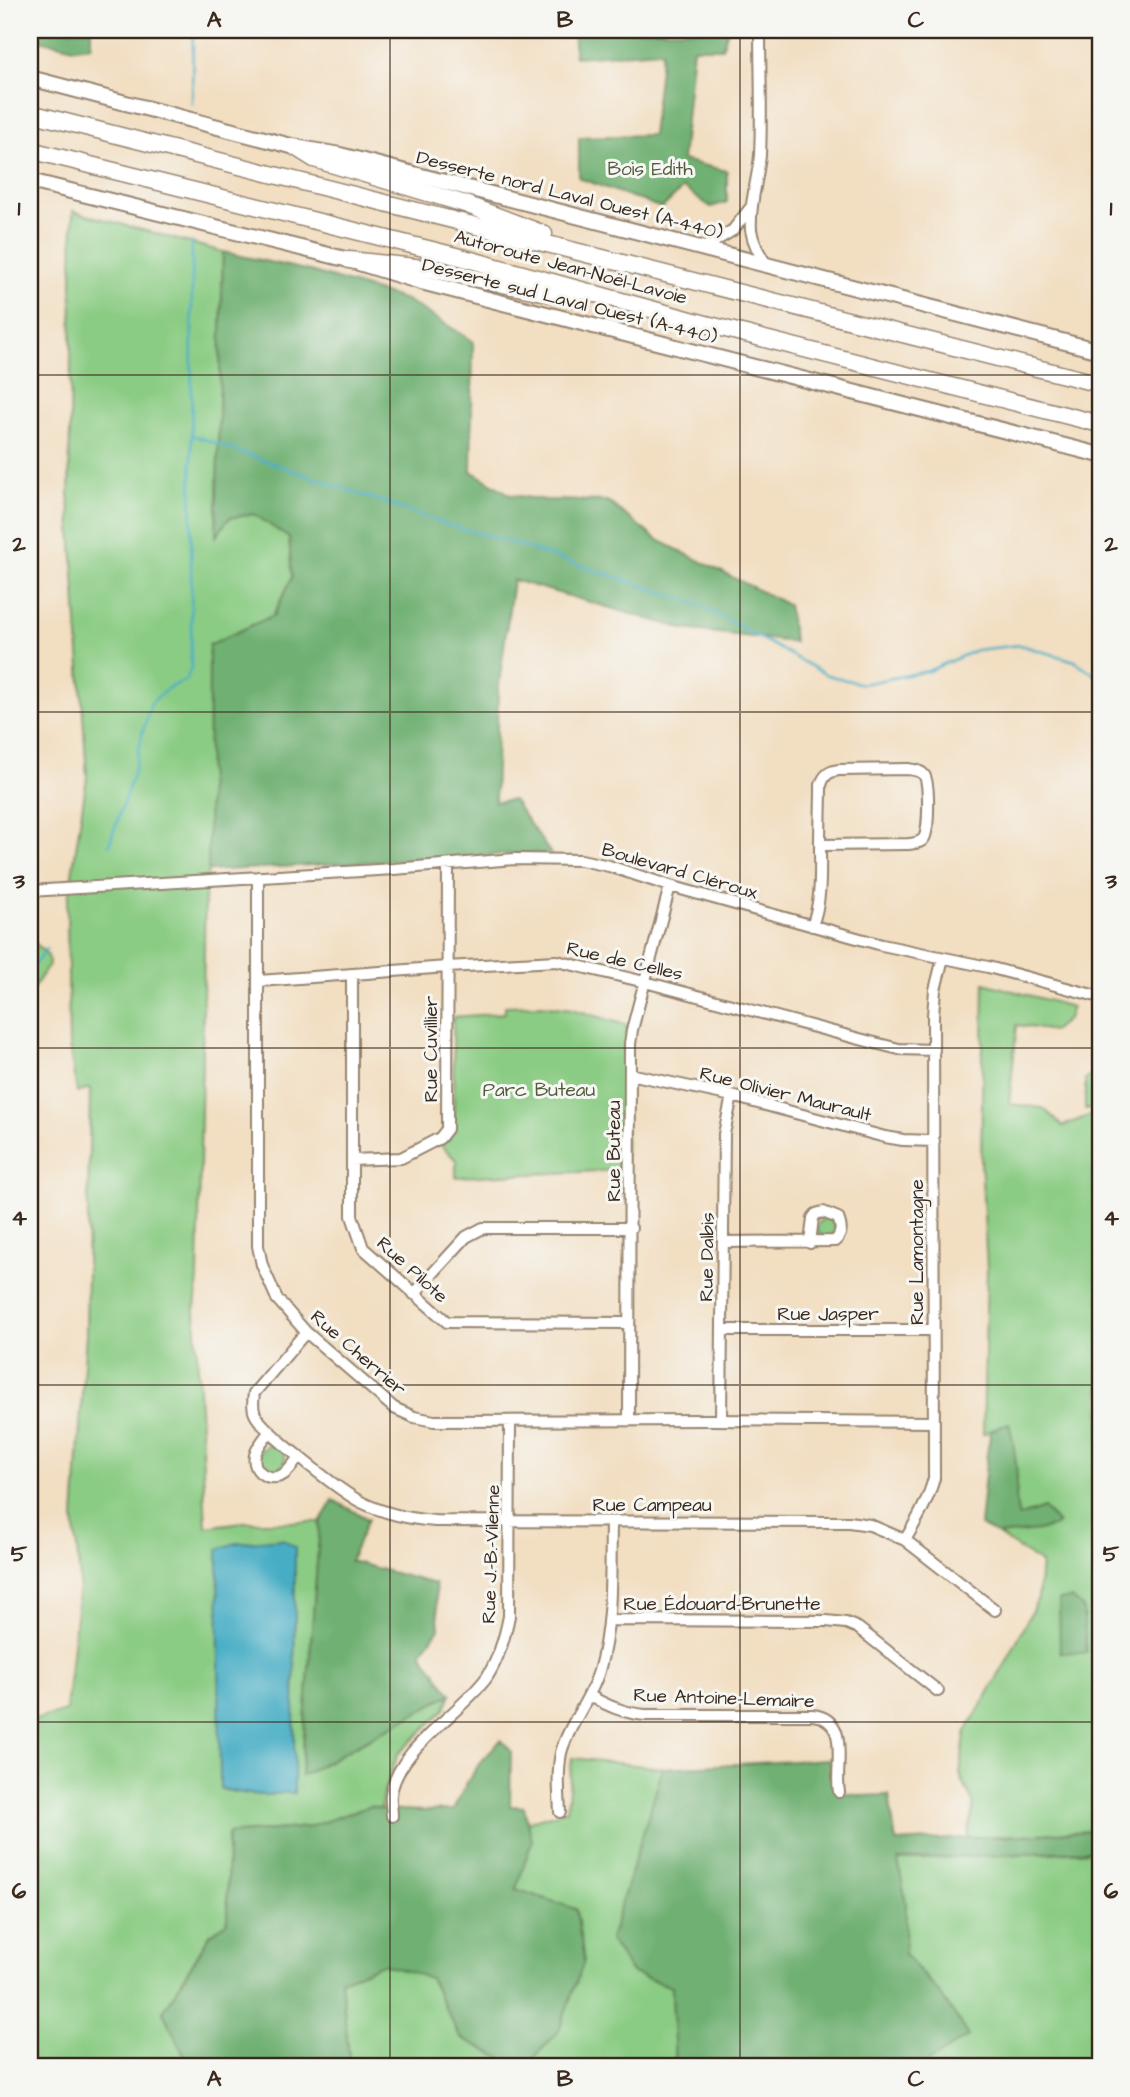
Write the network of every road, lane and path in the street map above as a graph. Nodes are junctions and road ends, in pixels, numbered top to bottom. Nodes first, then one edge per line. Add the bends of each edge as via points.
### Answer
1 (760, 30) edge
2 (30, 78) edge
3 (30, 106) edge
4 (30, 113) edge
5 (96, 130) junction
6 (295, 147) junction
7 (30, 152) edge
8 (30, 181) edge
9 (751, 207) junction
10 (704, 248) junction
11 (349, 260) junction
12 (625, 264) junction
13 (766, 264) junction
14 (702, 323) junction
15 (1100, 351) edge
16 (1100, 384) edge
17 (1100, 424) edge
18 (1100, 455) edge
19 (820, 845) junction
20 (447, 865) junction
21 (258, 877) junction
22 (670, 886) junction
23 (30, 891) edge
24 (812, 926) junction
25 (943, 958) junction
26 (447, 967) junction
27 (352, 974) junction
28 (259, 981) junction
29 (646, 982) junction
30 (1100, 997) edge
31 (934, 1050) junction
32 (630, 1074) junction
33 (732, 1096) junction
34 (934, 1141) junction
35 (352, 1160) junction
36 (631, 1228) junction
37 (723, 1242) junction
38 (810, 1242) dead end
39 (414, 1294) junction
40 (628, 1323) junction
41 (722, 1330) junction
42 (933, 1330) junction
43 (306, 1332) junction
44 (629, 1420) junction
45 (720, 1420) junction
46 (510, 1422) junction
47 (934, 1422) junction
48 (270, 1431) junction
49 (299, 1457) junction
50 (510, 1521) junction
51 (611, 1522) junction
52 (905, 1540) junction
53 (995, 1610) dead end
54 (610, 1620) junction
55 (938, 1691) dead end
56 (590, 1696) junction
57 (839, 1792) dead end
58 (560, 1812) dead end
59 (392, 1816) dead end

1 - 9 street via 760,152
2 - 6 main road, Desserte nord Laval Ouest (A-440)
3 - 5 highway
4 - 5 highway, Autoroute Jean-Noël-Lavoie
5 - 12 highway, Autoroute Jean-Noël-Lavoie
6 - 10 main road, Desserte nord Laval Ouest (A-440)
6 - 12 highway via 314,159 465,204
7 - 14 highway, Autoroute Jean-Noël-Lavoie via 451,255
8 - 11 main road, Desserte sud Laval Ouest (A-440)
9 - 10 street via 733,230
9 - 13 street via 753,238
10 - 13 main road, Desserte nord Laval Ouest (A-440)
11 - 14 highway via 424,268
11 - 18 main road, Desserte sud Laval Ouest (A-440)
12 - 16 highway, Autoroute Jean-Noël-Lavoie
13 - 15 main road, Desserte nord Laval Ouest (A-440)
14 - 17 highway, Autoroute Jean-Noël-Lavoie
19 - 19 street via 821,785 831,771 908,769 924,776 928,784 927,829 919,843
19 - 24 street via 820,895
20 - 21 street, Boulevard Cléroux
20 - 22 street, Boulevard Cléroux via 581,860
20 - 26 street, Rue Cuvillier
21 - 23 street, Boulevard Cléroux
21 - 28 street, Rue Cherrier
22 - 24 street, Boulevard Cléroux
22 - 29 street, Rue Buteau
24 - 25 street, Boulevard Cléroux
25 - 30 street, Boulevard Cléroux
25 - 31 street, Rue Lamontagne via 935,990
26 - 27 street, Rue de Celles
26 - 29 street, Rue de Celles via 557,961
26 - 35 street, Rue Cuvillier via 445,1134 401,1158
27 - 28 street, Rue de Celles
27 - 35 street, Rue Pilote
28 - 43 street, Rue Cherrier via 258,1247 277,1299
29 - 31 street, Rue de Celles via 899,1049
29 - 32 street, Rue Buteau via 632,1030
31 - 34 street, Rue Lamontagne
32 - 33 street, Rue Olivier Maurault
32 - 36 street, Rue Buteau
33 - 34 street, Rue Olivier Maurault via 885,1137
33 - 37 street, Rue Dalbis via 724,1133
34 - 42 street, Rue Lamontagne
35 - 39 street, Rue Pilote via 352,1216 363,1248
36 - 39 street via 483,1228 466,1237
36 - 40 street, Rue Buteau
37 - 38 street
37 - 41 street, Rue Dalbis
39 - 40 street, Rue Pilote via 447,1322
40 - 44 street, Rue Buteau
41 - 42 street, Rue Jasper
41 - 45 street, Rue Dalbis
42 - 47 street, Rue Lamontagne
43 - 46 street, Rue Cherrier via 394,1408 414,1417
43 - 48 street, Rue Campeau via 254,1393 255,1415
44 - 45 street, Rue Cherrier
44 - 46 street, Rue Cherrier
45 - 47 street, Rue Cherrier
46 - 50 street, Rue J.-B.-Vilenne
47 - 52 street, Rue Lamontagne via 934,1478
48 - 49 street, Rue Campeau
48 - 49 street via 255,1452 254,1462 263,1475 277,1477
49 - 50 street, Rue Campeau via 360,1502 386,1513 435,1521
50 - 51 street, Rue Campeau
50 - 59 street, Rue J.-B.-Vilenne via 505,1639 487,1676 410,1755 391,1795
51 - 52 street, Rue Campeau via 849,1522 870,1525
51 - 54 street
52 - 53 street, Rue Campeau
54 - 55 street, Rue Édouard-Brunette via 846,1623
54 - 56 street
56 - 57 street, Rue Antoine-Lemaire via 611,1707 645,1715 822,1717 837,1732
56 - 58 street via 561,1754

